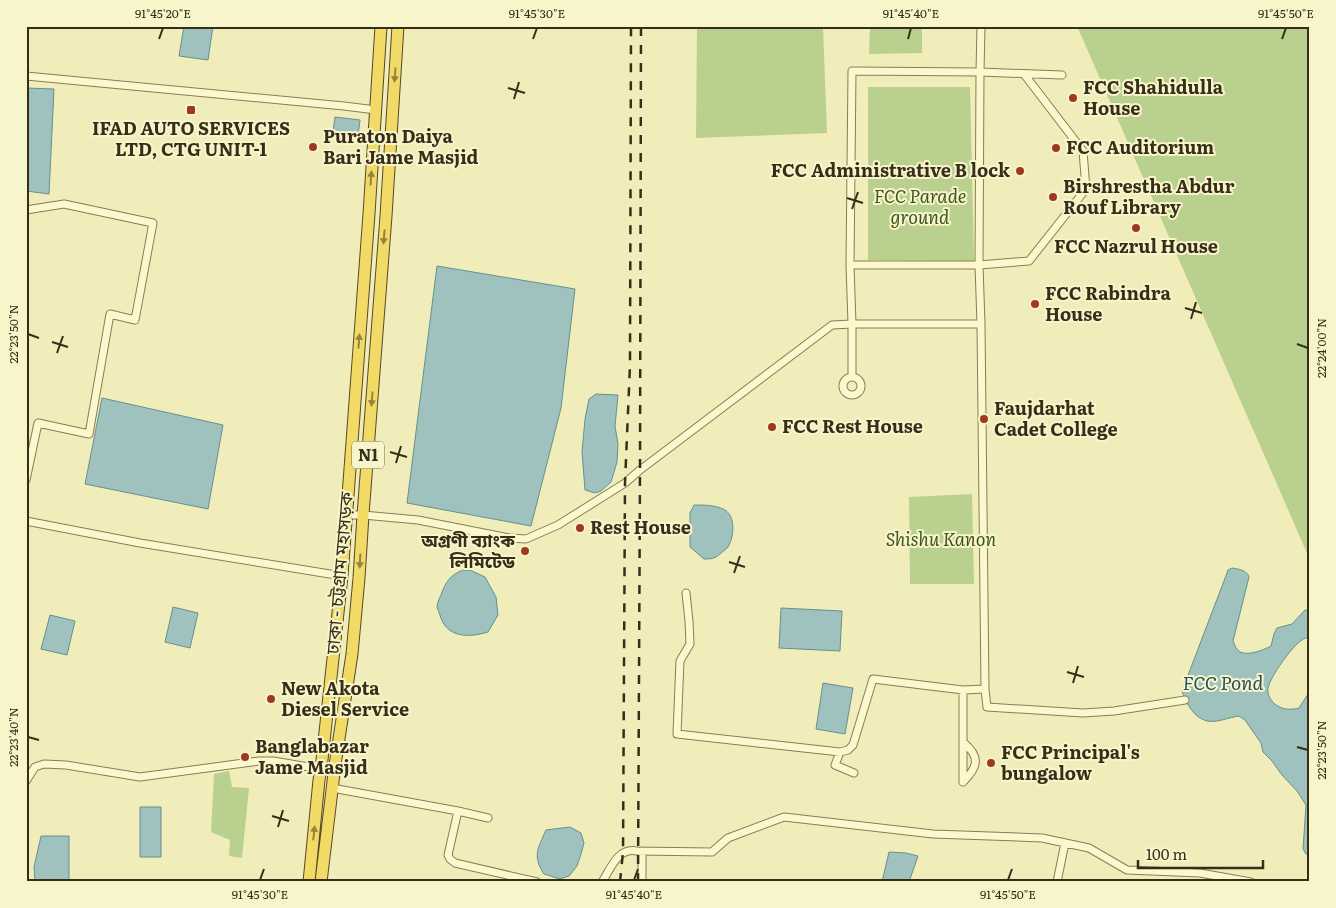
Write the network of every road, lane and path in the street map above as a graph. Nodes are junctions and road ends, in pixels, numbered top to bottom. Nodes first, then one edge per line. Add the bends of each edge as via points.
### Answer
1 (381, 26) edge
2 (398, 26) edge
3 (981, 26) edge
4 (980, 72) junction
5 (1024, 74) junction
6 (1062, 75) dead end
7 (26, 76) edge
8 (376, 110) junction
9 (26, 210) edge
10 (850, 265) junction
11 (979, 265) junction
12 (852, 324) junction
13 (982, 324) junction
14 (852, 377) dead end
15 (26, 480) edge
16 (346, 515) junction
17 (363, 515) junction
18 (26, 521) edge
19 (342, 576) junction
20 (686, 594) dead end
21 (985, 688) junction
22 (963, 690) junction
23 (1185, 700) dead end
24 (963, 742) junction
25 (840, 752) junction
26 (321, 768) junction
27 (854, 773) dead end
28 (26, 781) edge
29 (332, 788) junction
30 (458, 811) junction
31 (488, 818) dead end
32 (1065, 843) junction
33 (642, 851) junction
34 (309, 882) edge
35 (321, 882) edge
36 (537, 882) edge
37 (602, 882) edge
38 (642, 882) edge
39 (1057, 882) edge
40 (1251, 882) edge

1 - 8 highway, ঢাকা - চট্টগ্রাম মহাসড়ক / N1
2 -> 17 highway, ঢাকা - চট্টগ্রাম মহাসড়ক / N1
3 - 4 street
4 - 5 street
4 - 10 street via 852,71
4 - 11 street
5 - 6 street
5 - 11 street via 1083,152 1086,189 1029,261
7 - 8 street
16 -> 8 highway, ঢাকা - চট্টগ্রাম মহাসড়ক / N1
9 - 15 street via 64,204 153,224 135,320 110,314 89,434 38,424
10 - 11 street
10 - 12 street
11 - 13 street
12 - 13 street
12 - 14 street
12 - 17 street via 832,325 625,483 558,525 526,539 418,520
13 - 21 street
16 - 17 street
16 - 19 highway, ঢাকা - চট্টগ্রাম মহাসড়ক / N1
17 -> 29 highway, ঢাকা - চট্টগ্রাম মহাসড়ক / N1 via 352,654
18 - 19 street
19 - 26 highway, ঢাকা - চট্টগ্রাম মহাসড়ক / N1
20 - 25 street via 690,644 680,661 677,734
21 - 22 street
21 - 23 street via 987,707 1084,713
22 - 24 street
22 - 25 street via 873,678 853,745
24 - 24 street via 972,749 976,759 971,774 963,782
25 - 27 street via 833,769
26 - 28 street via 259,761 140,778 44,764 35,767
34 -> 26 highway, ঢাকা - চট্টগ্রাম মহাসড়ক / N1
29 - 30 street
29 - 35 highway, ঢাকা - চট্টগ্রাম মহাসড়ক / N1
30 - 31 street
30 - 36 street via 448,855 450,859 455,863
32 - 33 street via 1042,838 933,834 784,817 728,838 712,852
32 - 39 street
32 - 40 street via 1089,848 1127,870 1200,873
33 - 37 street via 623,852
33 - 38 street

